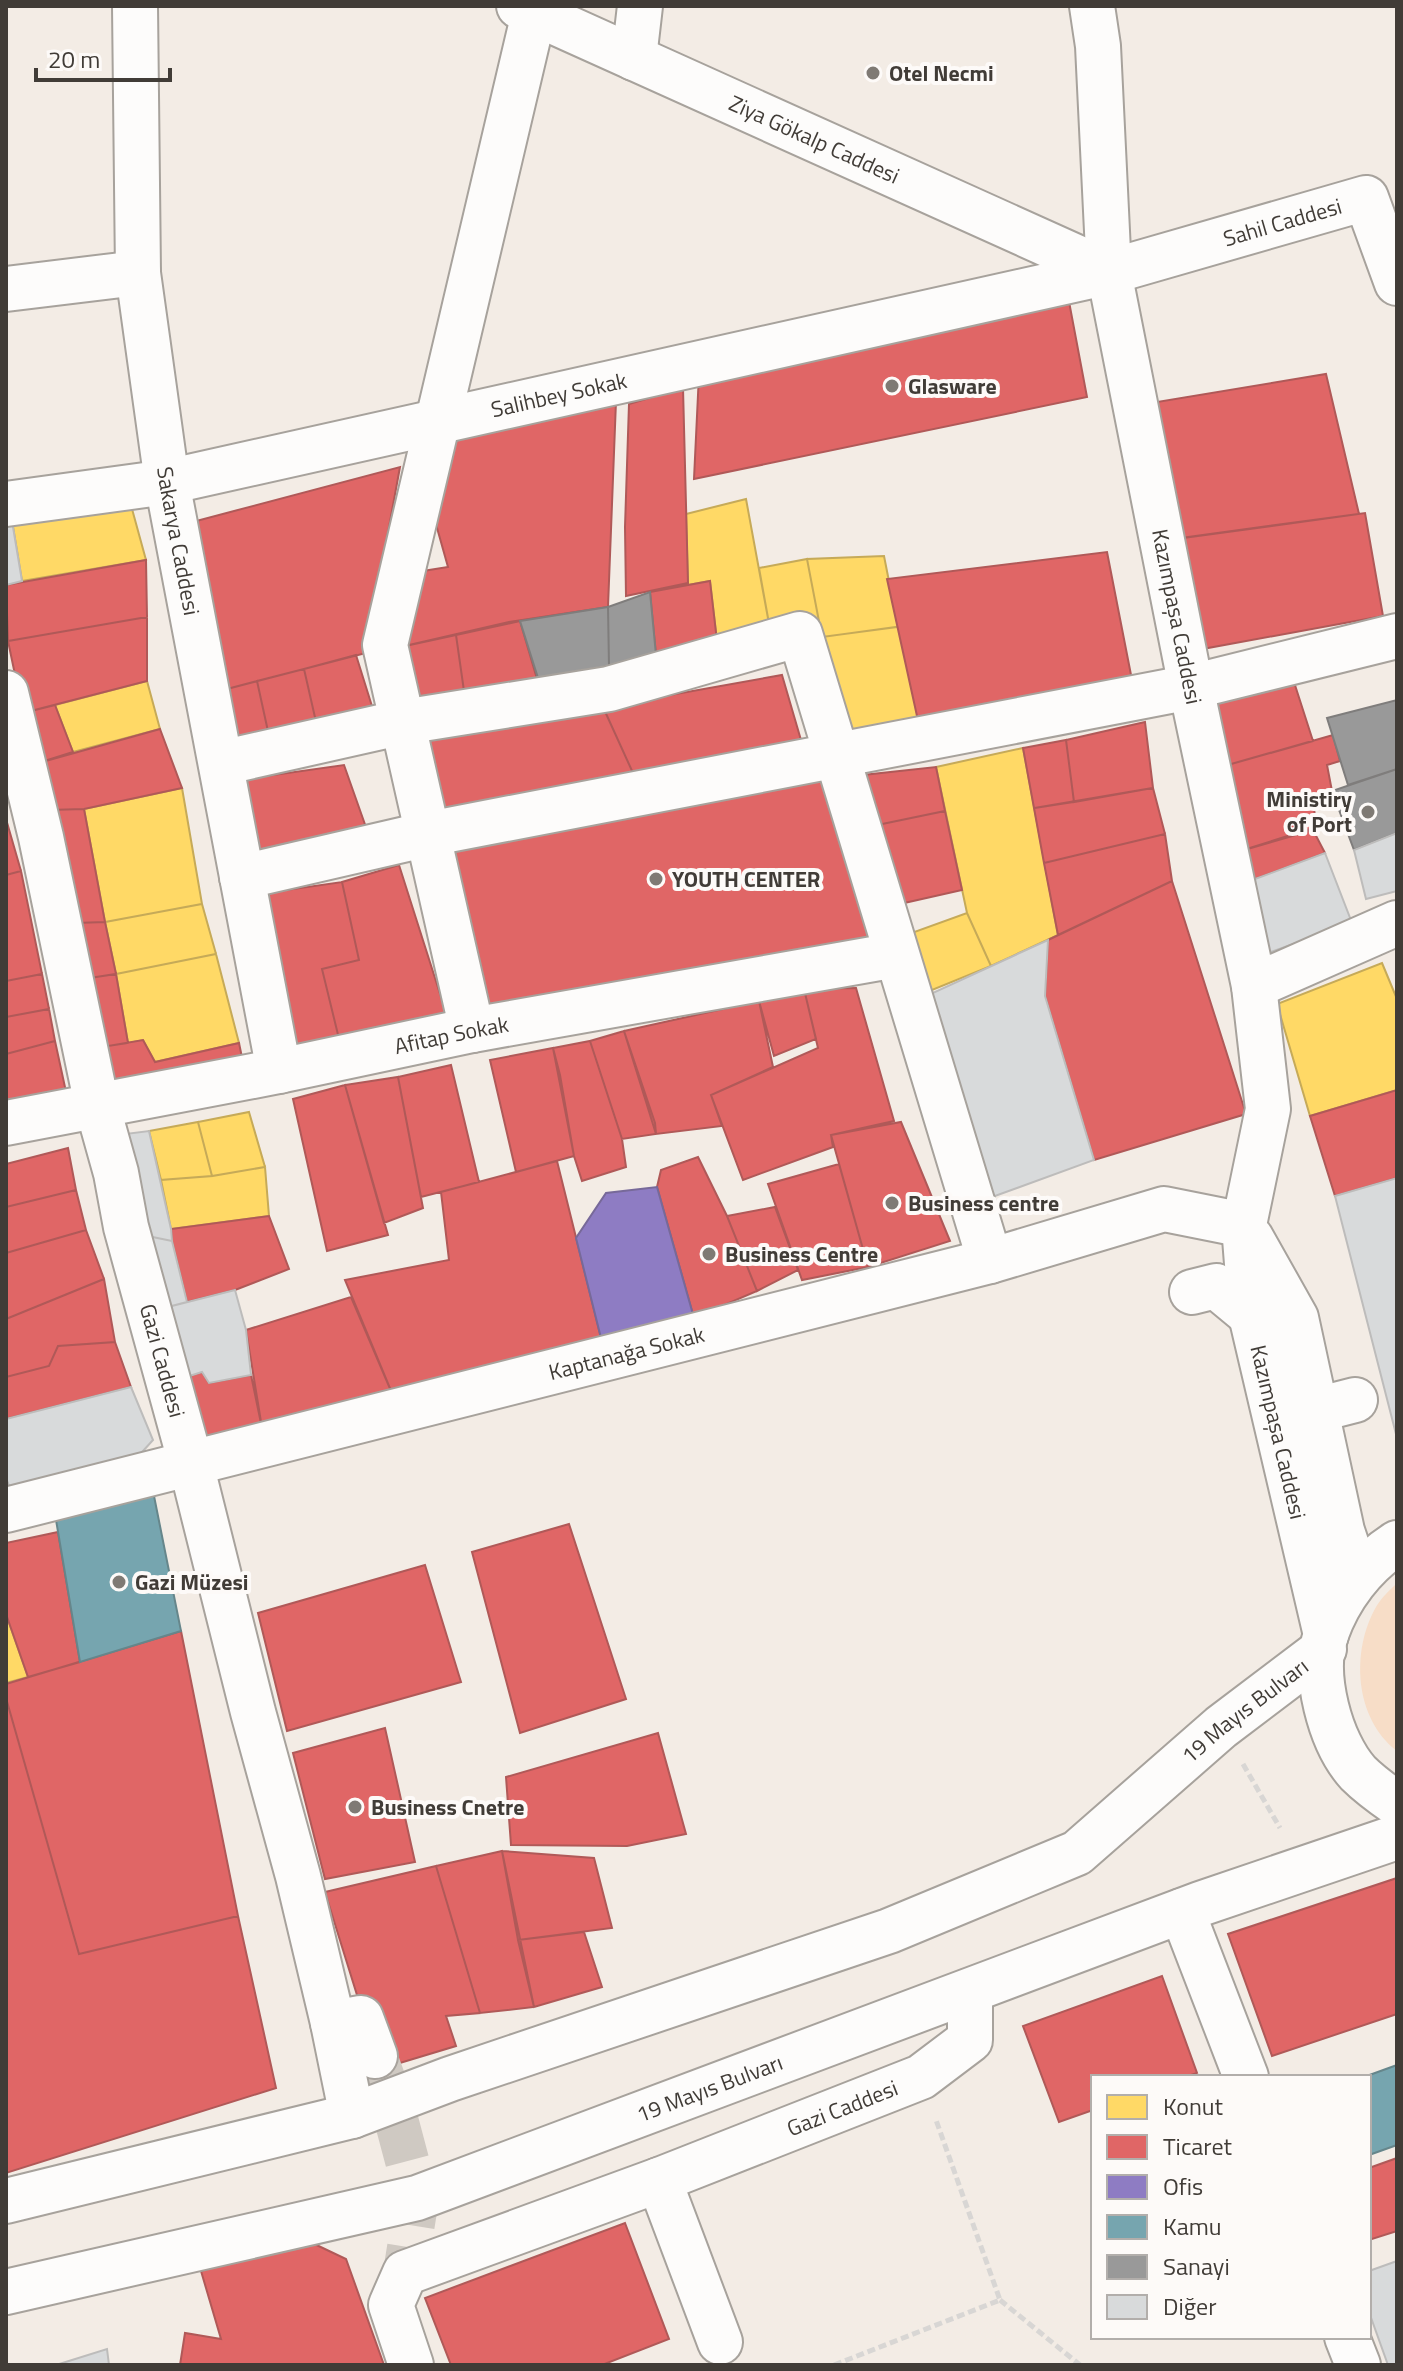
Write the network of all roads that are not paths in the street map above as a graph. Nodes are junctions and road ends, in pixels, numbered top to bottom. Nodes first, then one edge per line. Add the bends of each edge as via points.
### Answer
1 (135, 6) edge
2 (640, 6) edge
3 (1092, 6) edge
4 (527, 10) edge
5 (634, 58) junction
6 (1109, 272) junction
7 (138, 273) junction
8 (1397, 283) edge
9 (6, 289) edge
10 (438, 421) junction
11 (167, 482) junction
12 (6, 504) edge
13 (1397, 636) edge
14 (1191, 687) junction
15 (6, 693) edge
16 (403, 722) junction
17 (835, 755) junction
18 (221, 763) junction
19 (428, 834) junction
20 (242, 877) junction
21 (1395, 932) edge
22 (896, 955) junction
23 (1254, 986) junction
24 (472, 1030) junction
25 (279, 1071) junction
26 (97, 1105) junction
27 (6, 1123) edge
28 (1244, 1225) junction
29 (990, 1261) junction
30 (1192, 1292) dead end
31 (1251, 1315) junction
32 (1335, 1405) junction
33 (1264, 1423) junction
34 (191, 1464) junction
35 (6, 1510) edge
36 (1397, 1543) edge
37 (1357, 1576) junction
38 (1325, 1642) junction
39 (1397, 1804) edge
40 (1397, 1837) edge
41 (1182, 1911) junction
42 (970, 1991) junction
43 (333, 2023) junction
44 (375, 2056) tunnel mouth
45 (1245, 2075) edge
46 (352, 2116) junction
47 (659, 2180) junction
48 (6, 2201) edge
49 (6, 2292) edge
50 (1348, 2339) edge
51 (720, 2342) dead end
52 (411, 2365) edge
53 (1358, 2365) edge

1 - 7 street, Sakarya Caddesi
2 - 5 street
3 - 6 street, Kazımpaşa Caddesi
4 - 5 street, Ziya Gökalp Caddesi
4 - 10 street
5 - 6 street, Ziya Gökalp Caddesi
6 - 8 street, Sahil Caddesi via 1366,198
6 - 10 street, Salihbey Sokak
6 - 14 street, Kazımpaşa Caddesi
7 - 9 street
7 - 11 street, Sakarya Caddesi
10 - 11 street, Salihbey Sokak
10 - 16 street via 385,645
11 - 12 street, Salihbey Sokak
11 - 18 street, Sakarya Caddesi
13 - 14 street
14 - 17 street
14 - 23 street, Kazımpaşa Caddesi
15 - 26 street, Gazi Caddesi
16 - 17 street via 609,689 800,634
16 - 18 street
16 - 19 street
17 - 19 street
17 - 22 street
18 - 20 street, Sakarya Caddesi
19 - 20 street
19 - 24 street
20 - 25 street, Sakarya Caddesi
21 - 23 street
22 - 24 street, Afitap Sokak
22 - 29 street
23 - 28 street, Kazımpaşa Caddesi via 1268,1109
24 - 25 street, Afitap Sokak
25 - 26 street, Afitap Sokak
26 - 27 street, Afitap Sokak
26 - 34 street, Gazi Caddesi
28 - 29 street, Kaptanağa Sokak via 1164,1209
28 - 31 street, Kazımpaşa Caddesi
28 - 32 street, Kazımpaşa Caddesi via 1296,1318
29 - 34 street, Kaptanağa Sokak
30 - 31 street via 1216,1286
31 - 33 street, Kazımpaşa Caddesi
32 - 33 street
32 - 37 street, Kazımpaşa Caddesi via 1342,1531
33 - 38 street, Kazımpaşa Caddesi
34 - 35 street, Kaptanağa Sokak
34 - 43 street, Gazi Caddesi
36 - 37 street
37 - 38 street
38 - 39 street via 1321,1684 1332,1731 1358,1773
38 - 46 street, 19 Mayıs Bulvarı via 1077,1853 889,1931
40 - 41 street, 19 Mayıs Bulvarı
41 - 42 street, 19 Mayıs Bulvarı
41 - 45 street
42 - 47 street, Gazi Caddesi via 970,2040 921,2077
42 - 49 street, 19 Mayıs Bulvarı via 417,2198
43 - 44 street via 361,2018
43 - 46 street, Gazi Caddesi
46 - 48 street, 19 Mayıs Bulvarı
47 - 51 street
47 - 52 street, Gazi Caddesi via 405,2273 391,2305
50 - 53 street

